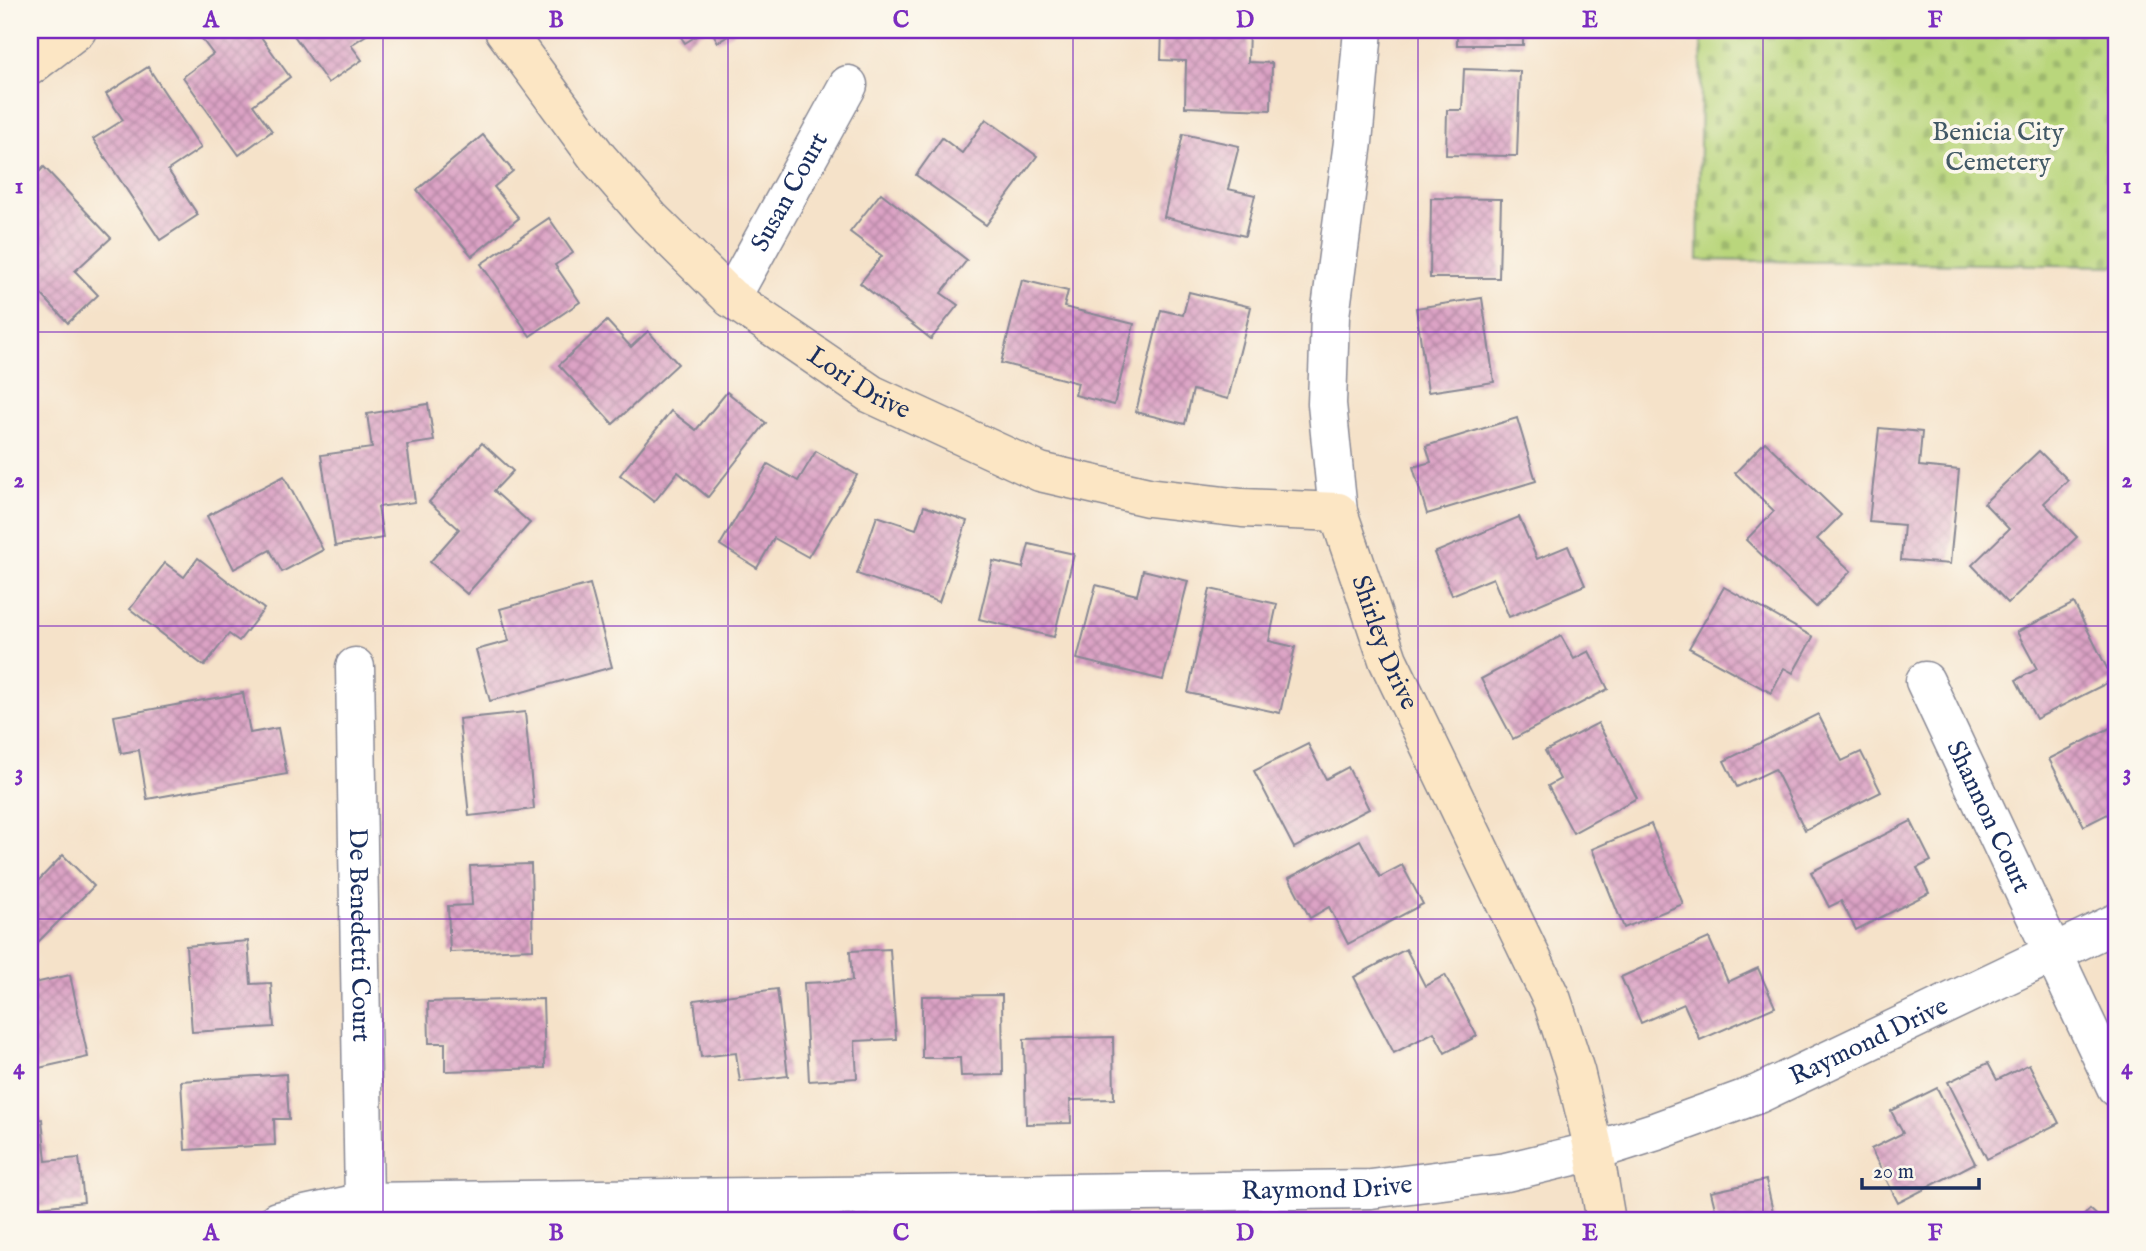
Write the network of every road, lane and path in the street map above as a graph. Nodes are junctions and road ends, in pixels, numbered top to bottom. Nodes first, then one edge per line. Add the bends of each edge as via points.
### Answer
1 (77, 30) edge
2 (504, 30) edge
3 (1363, 30) edge
4 (30, 66) edge
5 (848, 85) dead end
6 (730, 298) junction
7 (1339, 512) junction
8 (355, 667) dead end
9 (1925, 681) dead end
10 (2116, 923) edge
11 (2052, 953) junction
12 (2116, 1087) edge
13 (1594, 1151) junction
14 (364, 1202) junction
15 (278, 1221) edge
16 (1606, 1221) edge

1 - 4 street
2 - 6 street, Lori Drive via 598,158
3 - 7 street, Shirley Drive via 1330,316 1327,404
5 - 6 street, Susan Court
6 - 7 street, Lori Drive via 871,394 1040,472 1148,497 1241,508
7 - 13 street, Shirley Drive via 1388,660 1552,1000 1576,1071
8 - 14 street, De Benedetti Court
9 - 11 street, Shannon Court
10 - 11 street, Raymond Drive
11 - 12 street, Shannon Court
11 - 13 street, Raymond Drive via 1758,1094
13 - 14 street, Raymond Drive via 1506,1172 1371,1189
13 - 16 street, Shirley Drive
14 - 15 street, Raymond Drive

